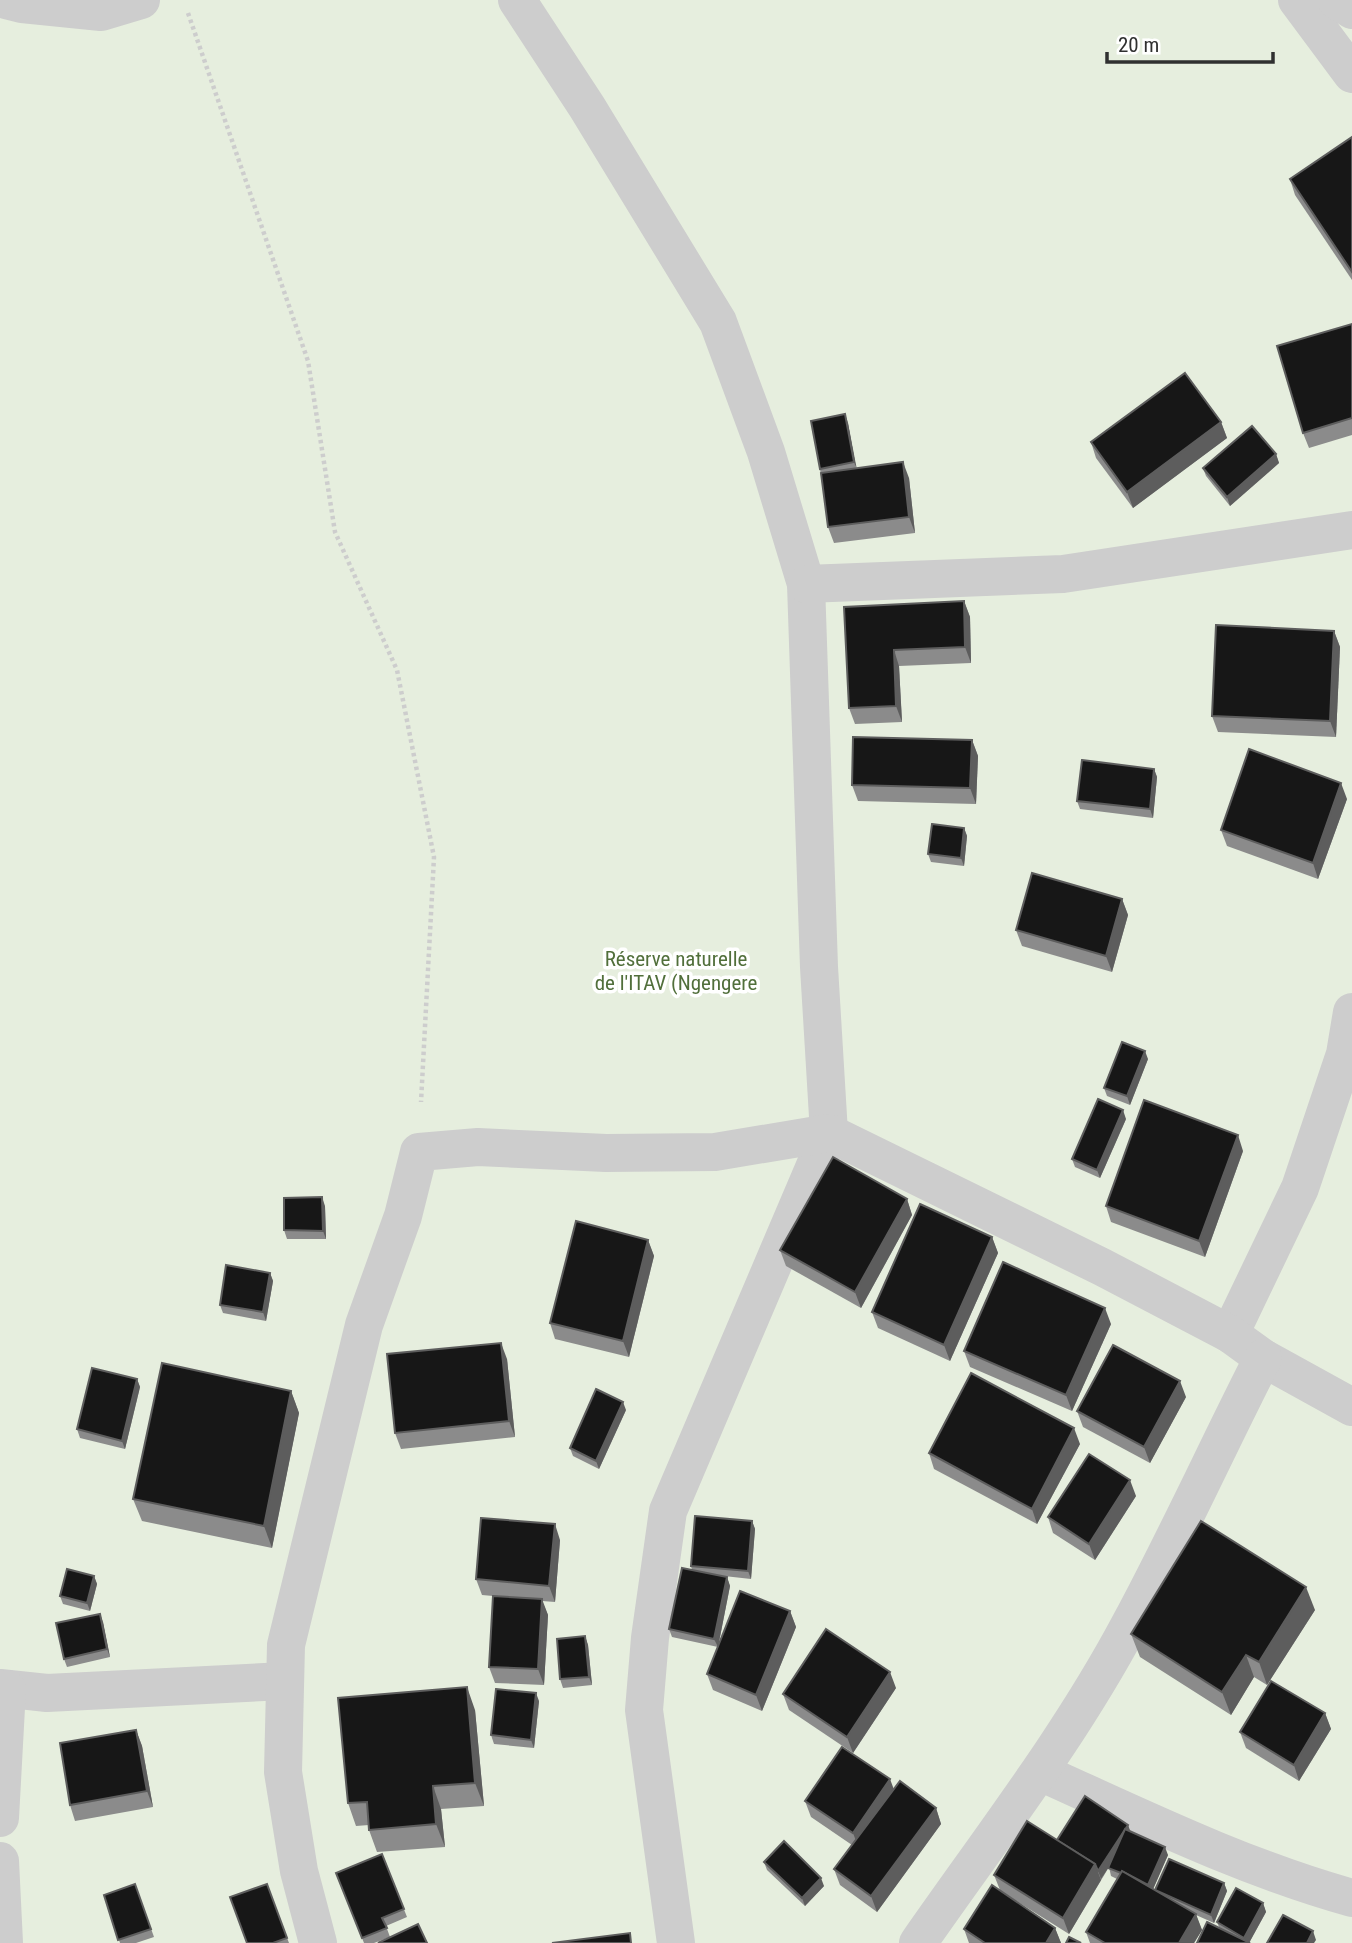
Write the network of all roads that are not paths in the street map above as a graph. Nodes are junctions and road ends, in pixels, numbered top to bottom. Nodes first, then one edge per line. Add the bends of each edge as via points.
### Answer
1 (6, 0) edge
2 (141, 0) edge
3 (517, 0) edge
4 (1297, 0) edge
5 (1336, 0) edge
6 (1352, 10) edge
7 (1352, 74) edge
8 (1352, 530) edge
9 (806, 584) junction
10 (1352, 1012) edge
11 (1348, 1055) edge
12 (829, 1133) junction
13 (1230, 1334) junction
14 (1263, 1358) junction
15 (1352, 1407) edge
16 (285, 1681) junction
17 (4, 1689) edge
18 (1041, 1772) junction
19 (0, 1818) edge
20 (0, 1861) edge
21 (1352, 1898) edge
22 (4, 1943) edge
23 (318, 1943) edge
24 (676, 1943) edge
25 (918, 1943) edge

1 - 2 street via 101,12
3 - 9 street via 718,322 766,452
4 - 7 street
5 - 6 street
8 - 9 street via 1063,574
9 - 12 street
10 - 11 street
11 - 13 street via 1300,1188
12 - 13 street
12 - 16 street via 715,1152 478,1147 419,1152 364,1325 286,1644
12 - 24 street via 668,1511 644,1710
13 - 14 street
14 - 15 street
14 - 18 street via 1129,1625
16 - 17 street via 47,1693
16 - 23 street via 283,1772 299,1871
17 - 19 street
18 - 21 street via 1189,1839 1303,1885
18 - 25 street
20 - 22 street

